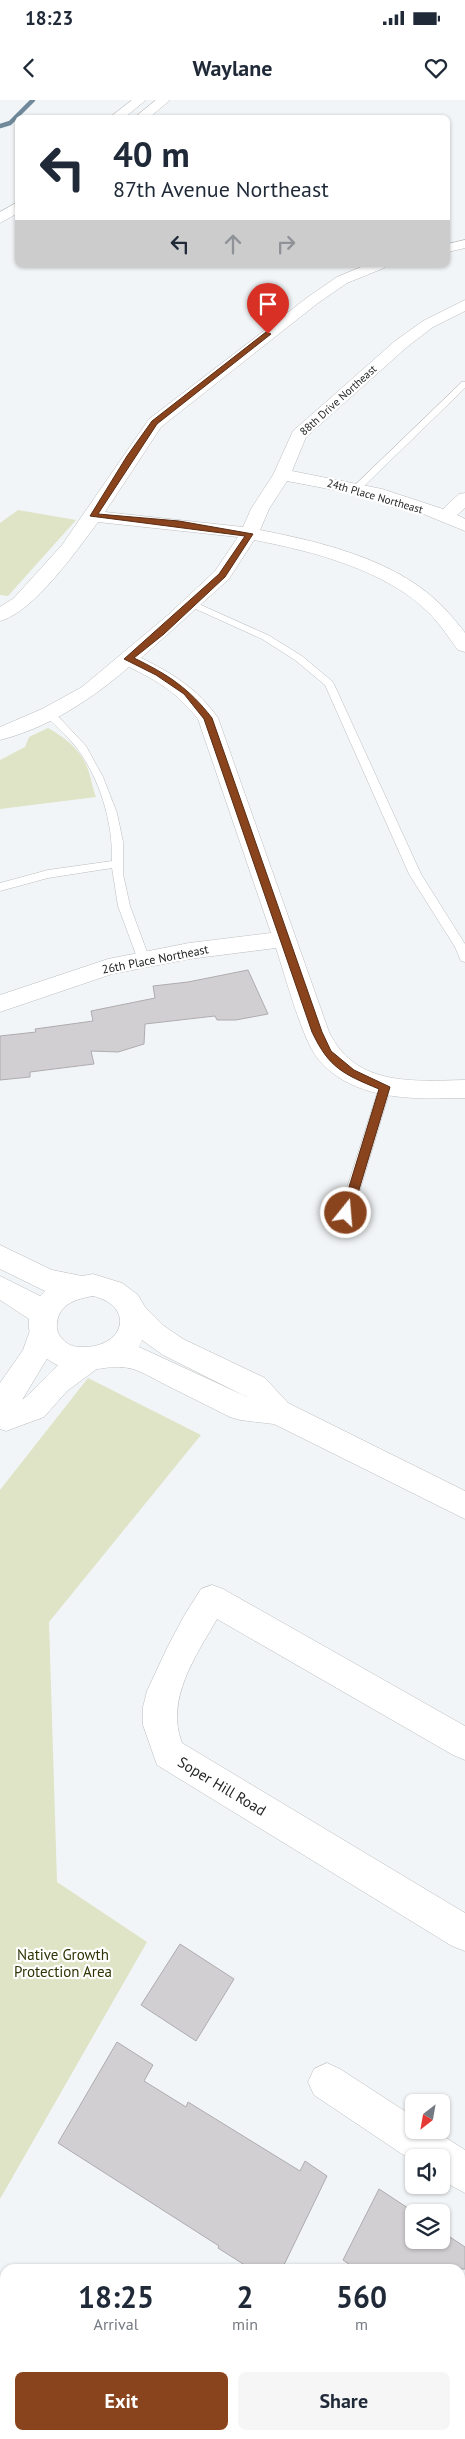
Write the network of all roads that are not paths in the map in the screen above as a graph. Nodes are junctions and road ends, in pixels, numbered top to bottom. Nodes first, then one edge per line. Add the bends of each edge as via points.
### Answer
1 (140, 100) edge
2 (164, 100) edge
3 (119, 115) edge
4 (144, 115) edge
5 (15, 208) edge
6 (0, 219) edge
7 (465, 244) edge
8 (450, 248) edge
9 (374, 267) edge
10 (465, 305) edge
11 (465, 384) edge
12 (282, 476) junction
13 (357, 488) junction
14 (465, 498) edge
15 (94, 516) junction
16 (446, 516) junction
17 (465, 526) edge
18 (250, 534) junction
19 (192, 604) junction
20 (0, 615) edge
21 (462, 635) edge
22 (128, 659) junction
23 (49, 713) junction
24 (0, 734) edge
25 (118, 864) junction
26 (0, 887) edge
27 (286, 939) junction
28 (465, 958) edge
29 (144, 960) junction
30 (0, 1004) edge
31 (385, 1087) junction
32 (465, 1089) edge
33 (346, 1213) dead end
34 (0, 1256) edge
35 (78, 1286) junction
36 (0, 1287) edge
37 (134, 1314) junction
38 (42, 1324) junction
39 (99, 1357) junction
40 (278, 1412) junction
41 (3, 1423) edge
42 (465, 1506) edge
43 (465, 1744) edge
44 (465, 1933) edge
45 (327, 2082) dead end
46 (465, 2173) edge

1 - 3 street
2 - 4 street
5 - 6 street
7 - 8 street
9 - 15 street via 342,280 313,300 155,423 130,456
10 - 12 street, 88th Drive Northeast via 428,324 401,344 299,435
11 - 13 lane
12 - 13 street, 24th Place Northeast
12 - 18 street, 88th Drive Northeast via 260,509
13 - 16 street, 24th Place Northeast
14 - 16 street
15 - 18 street via 179,523
15 - 20 street via 21,602
16 - 17 street, 24th Place Northeast
18 - 19 street, 88th Drive Northeast via 222,575
18 - 21 street via 344,557 391,577 431,603
19 - 22 street, 88th Drive Northeast
19 - 28 lane via 262,635 312,666 329,684 415,874
22 - 23 street, 88th Drive Northeast via 89,691
22 - 27 street via 187,693 208,718
23 - 24 street, 88th Drive Northeast
23 - 25 lane via 81,746 98,777 112,813 118,842
25 - 26 lane via 48,874
25 - 29 lane via 124,906
27 - 29 street, 26th Place Northeast via 189,950
27 - 31 street via 327,1053 350,1073
29 - 30 street, 26th Place Northeast via 108,967
31 - 32 street
31 - 33 lane
34 - 35 street via 46,1280
35 - 37 street via 107,1288 120,1294
35 - 38 street via 53,1299
36 - 38 street via 28,1303
37 - 39 street via 134,1328 128,1339 118,1350
37 - 40 street via 173,1347 255,1386
38 - 39 street via 48,1344 58,1352 72,1358
38 - 41 street via 36,1352 8,1394
39 - 40 street via 137,1358 240,1408
39 - 41 street via 57,1383 34,1408
40 - 42 street
43 - 44 street, Soper Hill Road via 212,1599 165,1688 159,1721 169,1754
45 - 46 street

